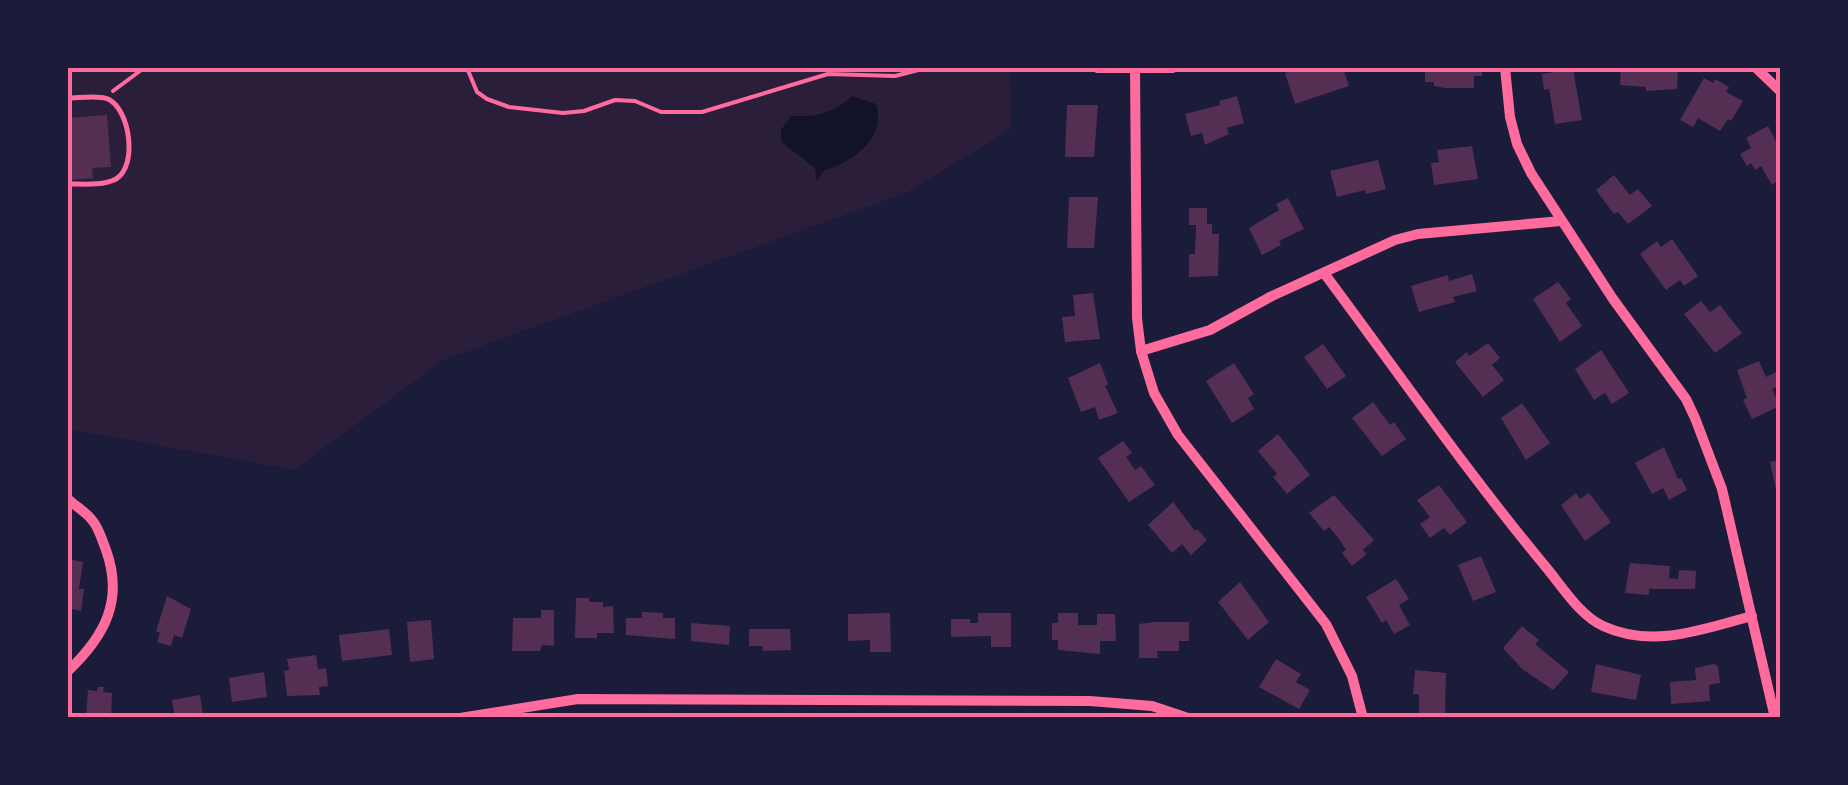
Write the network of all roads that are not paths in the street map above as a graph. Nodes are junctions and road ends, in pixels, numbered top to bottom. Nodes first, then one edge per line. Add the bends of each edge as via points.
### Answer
1 (1097, 68) edge
2 (1173, 68) edge
3 (1504, 68) edge
4 (1756, 68) edge
5 (1135, 69) edge
6 (1779, 87) edge
7 (68, 98) edge
8 (68, 184) edge
9 (1561, 221) junction
10 (1324, 272) junction
11 (1141, 352) junction
12 (68, 500) edge
13 (1752, 616) junction
14 (68, 671) edge
15 (468, 717) edge
16 (1188, 718) edge
17 (1363, 718) edge
18 (1775, 718) edge

1 - 5 street
2 - 5 street
3 - 9 street via 1517,144
4 - 6 street
5 - 11 street
7 - 8 lane via 106,98 115,105 128,149 125,170 115,180
9 - 10 street via 1418,234
9 - 13 street via 1696,418 1722,489
10 - 11 street via 1210,330
10 - 13 street via 1585,614 1634,636 1669,637
11 - 17 street via 1178,435 1326,624 1352,676
12 - 14 street via 92,520 114,574 105,623
13 - 18 street
15 - 16 street via 578,700 1090,702 1152,706

